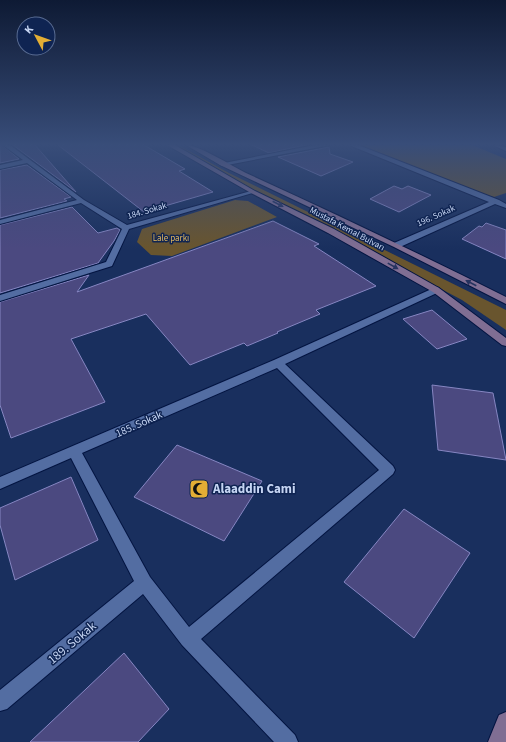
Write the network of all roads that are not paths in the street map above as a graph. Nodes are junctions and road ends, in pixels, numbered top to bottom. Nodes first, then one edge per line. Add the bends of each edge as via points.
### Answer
1 (54, 180) edge
2 (231, 180) edge
3 (256, 180) edge
4 (440, 180) edge
5 (253, 192) junction
6 (506, 198) edge
7 (82, 201) junction
8 (494, 201) junction
9 (506, 206) edge
10 (0, 222) edge
11 (126, 228) junction
12 (397, 244) junction
13 (436, 290) junction
14 (0, 298) edge
15 (506, 301) edge
16 (506, 343) edge
17 (278, 363) junction
18 (75, 452) junction
19 (0, 483) edge
20 (144, 583) junction
21 (188, 639) junction
22 (0, 702) edge
23 (506, 722) edge
24 (288, 742) edge
25 (498, 742) edge

1 - 7 street
2 - 5 main road, Mustafa Kemal Bulvarı
3 - 12 main road, Mustafa Kemal Bulvarı
4 - 8 street
5 - 11 street, 184. Sokak
5 -> 13 main road, Mustafa Kemal Bulvarı via 331,231
6 - 8 street, 196. Sokak
7 - 10 street
7 - 11 street
8 - 9 street
8 - 12 street, 196. Sokak
11 - 14 street, 184. Sokak via 109,264
15 -> 12 main road, Mustafa Kemal Bulvarı
13 - 16 main road, Mustafa Kemal Bulvarı
13 - 17 street, 185. Sokak
17 - 18 street, 185. Sokak
17 - 21 street via 388,470
18 - 19 street, 185. Sokak
18 - 20 street
20 - 21 street
20 - 22 street, 189. Sokak
21 - 24 street
23 - 25 main road

